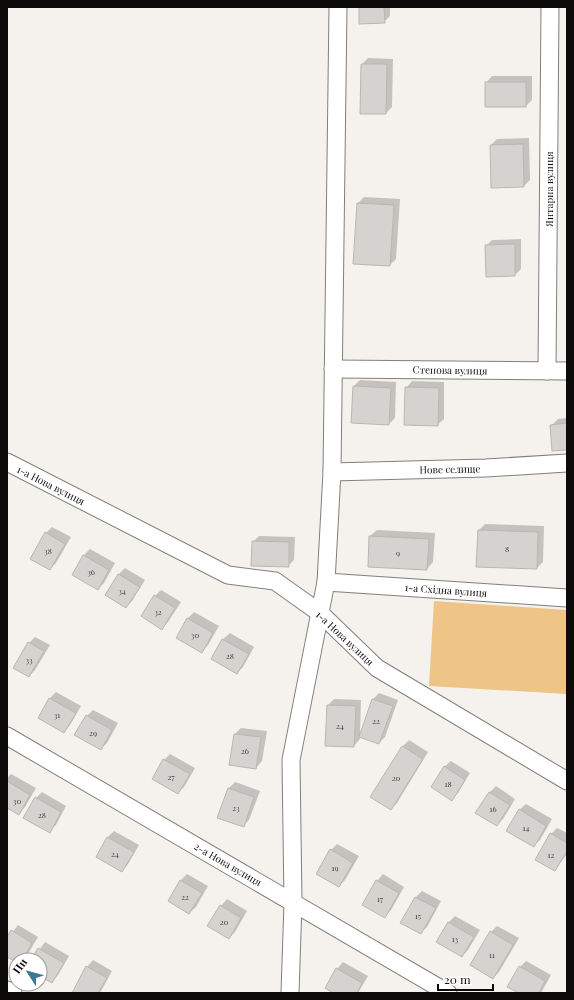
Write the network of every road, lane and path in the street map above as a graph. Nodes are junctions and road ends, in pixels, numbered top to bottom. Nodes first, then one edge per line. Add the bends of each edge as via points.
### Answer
1 (338, 7) edge
2 (550, 7) edge
3 (333, 369) junction
4 (567, 370) edge
5 (547, 371) junction
6 (7, 462) edge
7 (567, 463) edge
8 (332, 472) junction
9 (326, 582) junction
10 (567, 598) edge
11 (320, 613) junction
12 (7, 736) edge
13 (567, 781) edge
14 (294, 903) junction
15 (7, 990) edge
16 (13, 993) edge
17 (290, 993) edge
18 (448, 993) edge

1 - 3 street
2 - 5 street, Янтарна вулиця
3 - 5 street, Степова вулиця
3 - 8 street
4 - 5 street, Степова вулиця
6 - 11 street, 1-а Нова вулиця via 228,575 275,581
7 - 8 street, Нове селище
8 - 9 street
9 - 10 street, 1-а Східна вулиця
9 - 11 street
11 - 13 street, 1-а Нова вулиця via 377,668
11 - 14 street via 291,760
12 - 14 street, 2-а Нова вулиця
14 - 17 street
14 - 18 street, 2-а Нова вулиця
15 - 16 street

